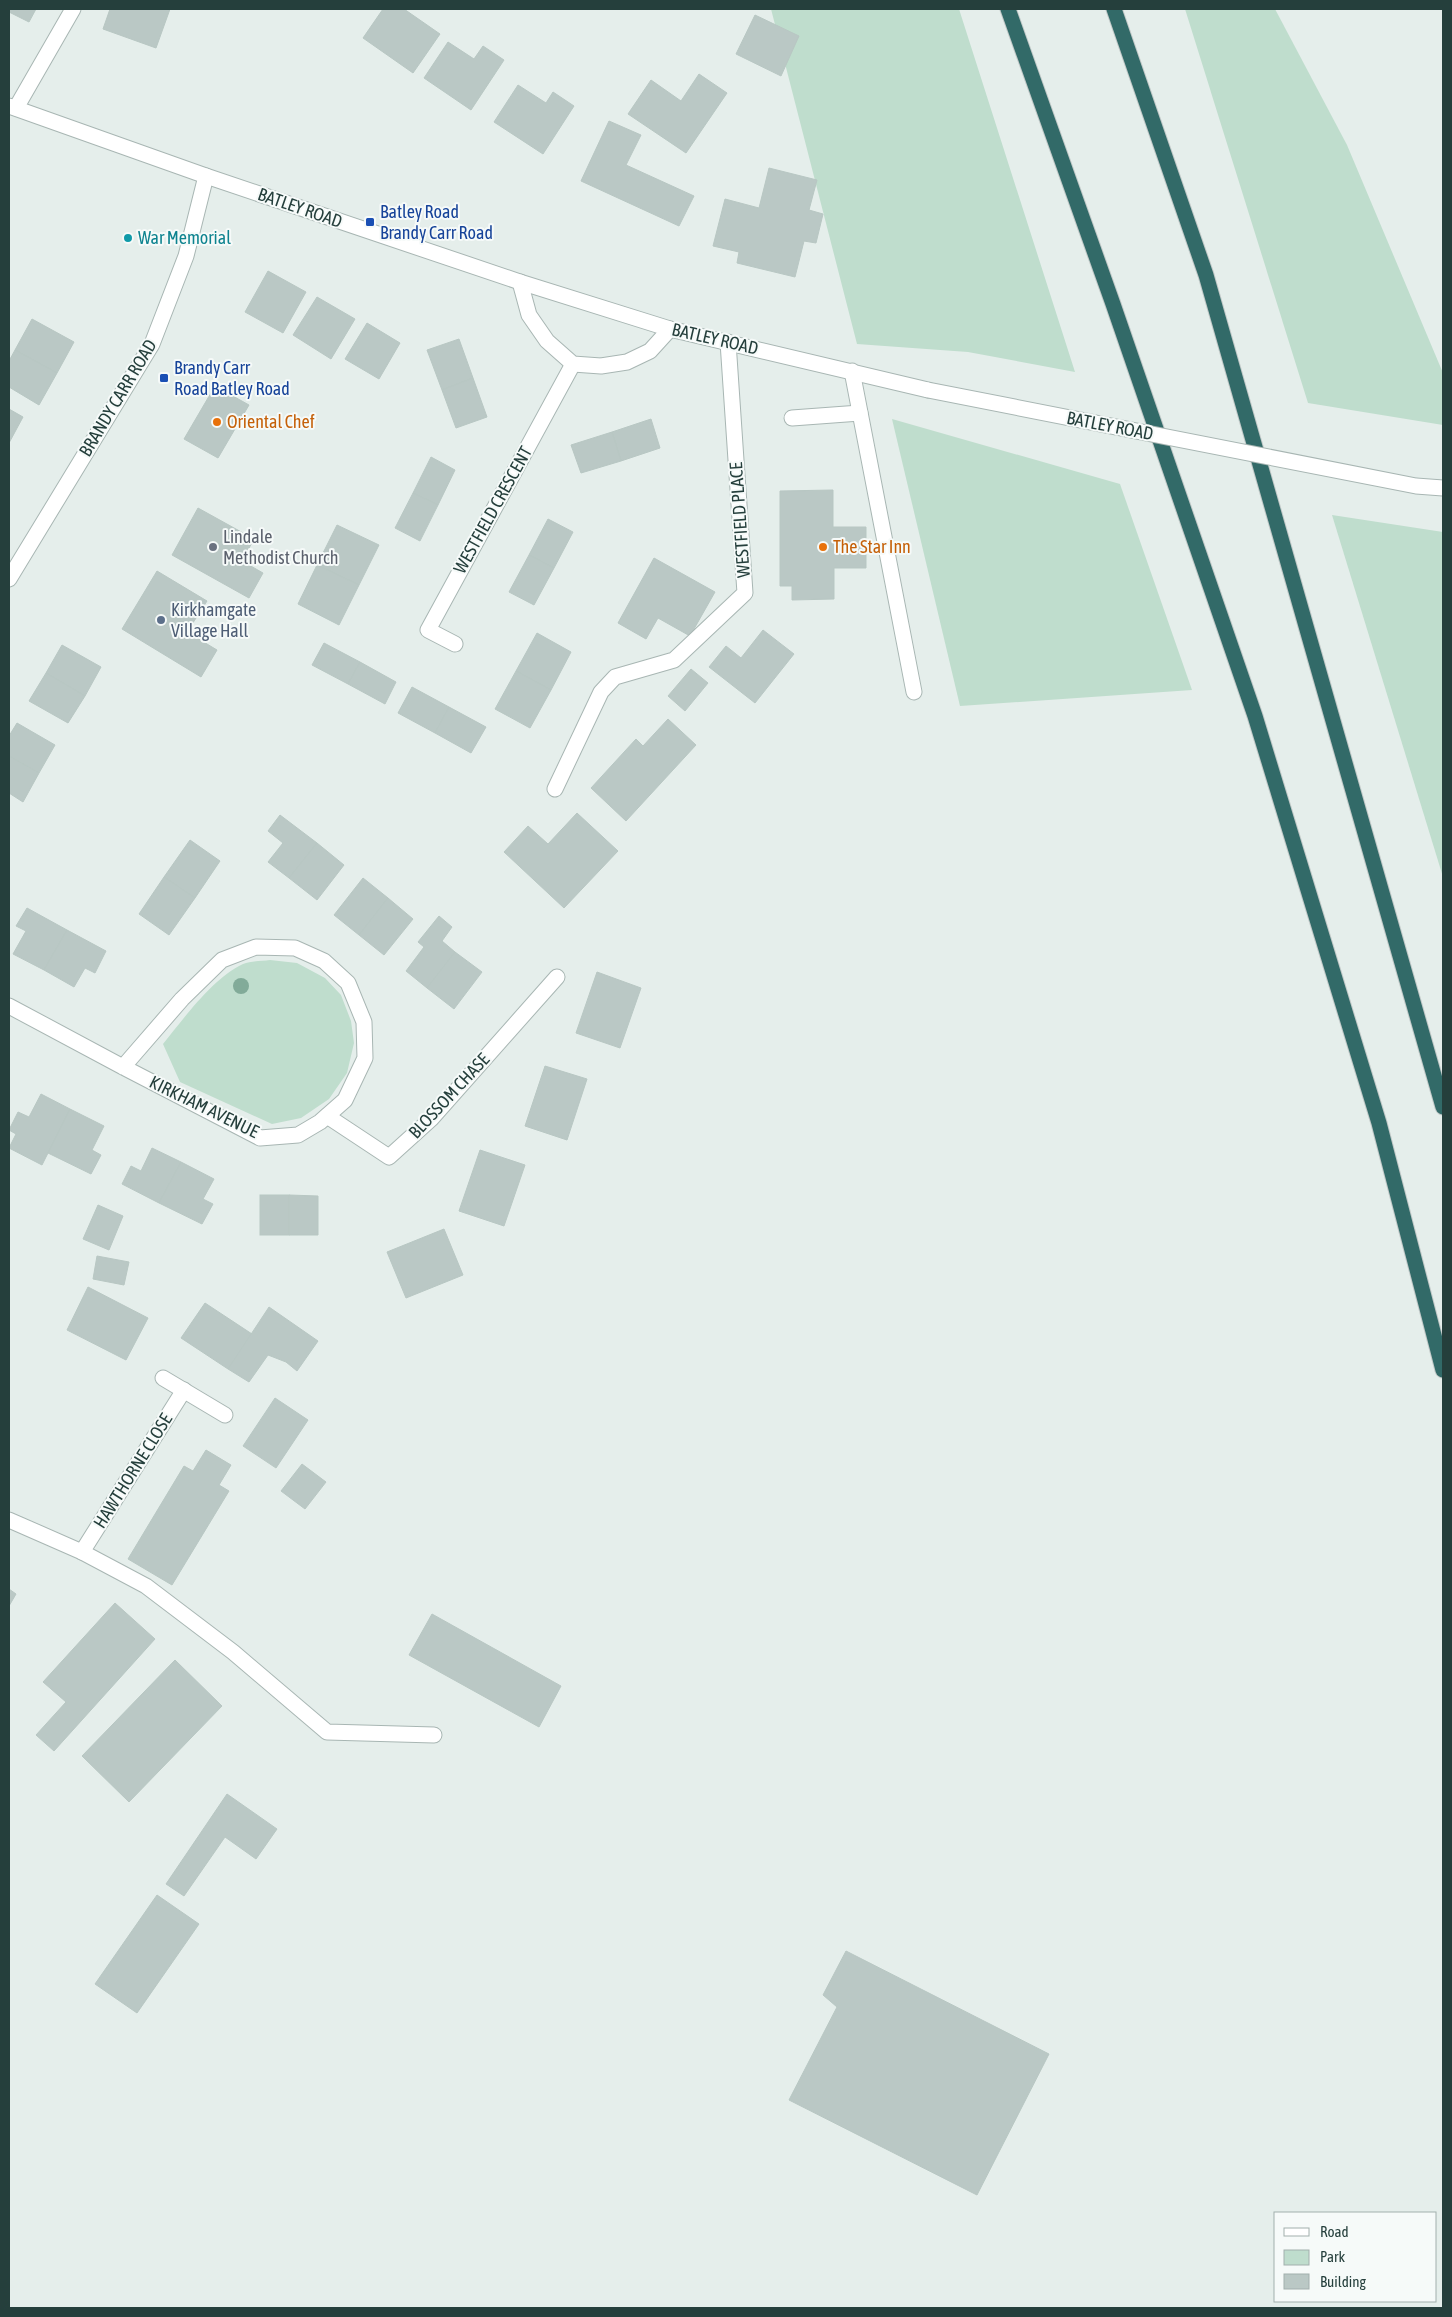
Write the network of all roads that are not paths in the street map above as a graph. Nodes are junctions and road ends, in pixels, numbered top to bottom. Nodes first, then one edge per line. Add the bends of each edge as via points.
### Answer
1 (73, 9) edge
2 (1008, 9) edge
3 (1114, 9) edge
4 (12, 107) edge
5 (206, 176) junction
6 (520, 282) junction
7 (670, 329) junction
8 (728, 342) junction
9 (573, 364) junction
10 (852, 371) junction
11 (860, 413) junction
12 (792, 418) dead end
13 (1443, 488) edge
14 (9, 578) edge
15 (455, 644) dead end
16 (914, 692) dead end
17 (555, 788) dead end
18 (557, 977) dead end
19 (9, 1006) edge
20 (123, 1067) junction
21 (1443, 1107) edge
22 (327, 1116) junction
23 (1443, 1370) edge
24 (163, 1378) dead end
25 (184, 1390) junction
26 (224, 1415) dead end
27 (9, 1520) edge
28 (82, 1552) junction
29 (434, 1735) dead end

1 - 4 street
2 - 23 highway via 1255,716 1378,1123
3 - 21 highway via 1206,275
4 - 5 street, BATLEY ROAD
5 - 6 street, BATLEY ROAD
5 - 14 street, BRANDY CARR ROAD via 186,256 152,344
6 - 7 street, BATLEY ROAD
6 - 9 street via 529,315 547,342
7 - 8 street, BATLEY ROAD
7 - 9 street via 650,350 627,362 601,366
8 - 10 street, BATLEY ROAD
8 - 17 street, WESTFIELD PLACE via 745,593 674,660 615,678 601,692
9 - 15 street, WESTFIELD CRESCENT via 428,630
10 - 11 street
10 - 13 street, BATLEY ROAD, bridge via 928,390 1416,486
11 - 12 street
11 - 16 street
18 - 22 street, BLOSSOM CHASE via 431,1119 389,1157
19 - 20 street, KIRKHAM AVENUE
20 - 22 street, KIRKHAM AVENUE via 260,1138 298,1135
20 - 22 street, KIRKHAM AVENUE via 182,999 222,960 256,946 295,948 324,960 348,983 364,1022 365,1058 345,1100
24 - 25 street
25 - 26 street
25 - 28 street, HAWTHORNE CLOSE
27 - 28 street
28 - 29 street via 146,1586 233,1652 328,1732

